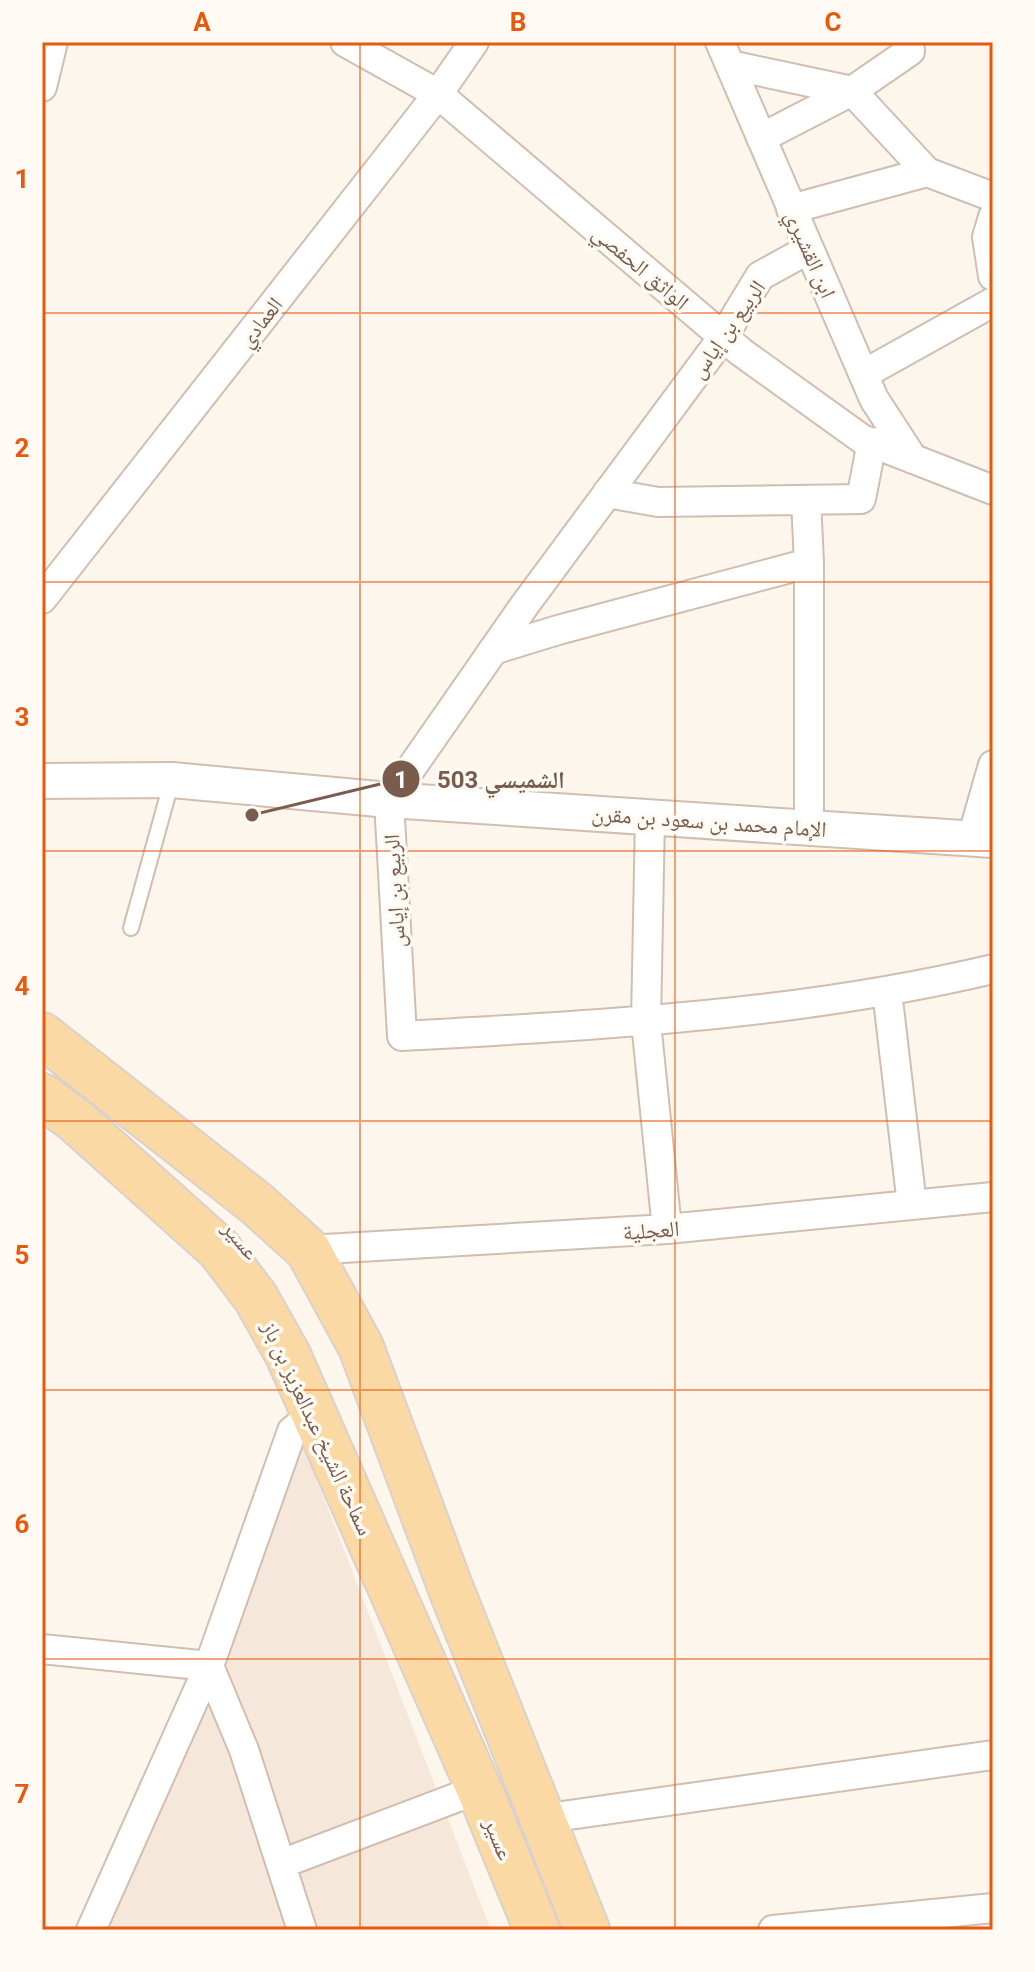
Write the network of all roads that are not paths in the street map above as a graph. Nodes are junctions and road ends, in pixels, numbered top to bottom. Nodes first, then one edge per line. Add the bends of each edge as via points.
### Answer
1 (53, 42) edge
2 (345, 42) edge
3 (474, 42) edge
4 (909, 42) edge
5 (726, 50) edge
6 (42, 87) edge
7 (852, 91) junction
8 (438, 94) junction
9 (761, 138) junction
10 (927, 172) junction
11 (993, 197) edge
12 (791, 209) junction
13 (993, 217) edge
14 (809, 249) junction
15 (993, 276) edge
16 (993, 302) edge
17 (723, 337) junction
18 (864, 374) junction
19 (872, 442) junction
20 (913, 459) junction
21 (993, 490) edge
22 (607, 493) junction
23 (806, 500) junction
24 (809, 563) junction
25 (42, 599) edge
26 (493, 650) junction
27 (993, 765) edge
28 (44, 780) edge
29 (172, 780) junction
30 (389, 800) junction
31 (650, 817) junction
32 (809, 828) junction
33 (983, 839) edge
34 (131, 928) dead end
35 (993, 969) edge
36 (887, 991) junction
37 (646, 1022) junction
38 (42, 1035) edge
39 (42, 1068) edge
40 (53, 1112) edge
41 (993, 1197) edge
42 (912, 1205) junction
43 (667, 1229) junction
44 (308, 1250) junction
45 (314, 1413) junction
46 (403, 1616) junction
47 (42, 1649) edge
48 (209, 1666) junction
49 (993, 1755) edge
50 (479, 1789) junction
51 (541, 1819) junction
52 (281, 1864) junction
53 (979, 1916) edge
54 (91, 1930) edge
55 (302, 1930) edge
56 (537, 1930) edge
57 (587, 1930) edge
58 (773, 1930) edge

1 - 6 street
2 - 8 street, الواثق الحفصي
3 - 8 street, العمادي
4 - 7 street via 910,51
5 - 7 street
5 - 9 street, ابن القشيري
7 - 9 street
7 - 10 street
8 - 17 street, الواثق الحفصي
8 - 25 street, العمادي
9 - 12 street, ابن القشيري
10 - 11 street
10 - 12 street
12 - 14 street, ابن القشيري
13 - 15 street via 987,237
14 - 17 street, الربيع بن إياس via 760,276
14 - 18 street, ابن القشيري
16 - 18 street
17 - 19 street, الواثق الحفصي
17 - 22 street, الربيع بن إياس
18 - 20 street, ابن القشيري
19 - 20 street, الواثق الحفصي
19 - 23 street via 861,499
20 - 21 street, الواثق الحفصي
22 - 23 street via 658,502
22 - 26 street, الربيع بن إياس
23 - 24 street
24 - 26 street
24 - 32 street
26 - 30 street, الربيع بن إياس
27 - 33 street
28 - 29 street, الإمام محمد بن سعود بن مقرن
29 - 30 street, الإمام محمد بن سعود بن مقرن
29 - 34 lane
30 - 31 street, الإمام محمد بن سعود بن مقرن
30 - 37 street, الربيع بن إياس via 402,1036
31 - 32 street, الإمام محمد بن سعود بن مقرن
31 - 37 street
32 - 33 street, الإمام محمد بن سعود بن مقرن
35 - 36 street, الربيع بن إياس
36 - 37 street, الربيع بن إياس
36 - 42 street
37 - 43 street
38 - 44 main road
39 - 46 main road, عسير via 196,1189 249,1244 301,1326 360,1474
40 - 45 main road, سماحة الشيخ عبدالعزيز بن باز via 219,1249 256,1298
41 - 42 street, العجلية
42 - 43 street, العجلية
43 - 44 street, العجلية
44 - 51 main road via 361,1347
45 - 46 main road, سماحة الشيخ عبدالعزيز بن باز
45 - 48 street via 292,1431
46 - 50 main road, عسير
47 - 48 street
48 - 52 street via 244,1750
48 - 54 street
49 - 51 street
50 - 52 street
50 - 56 main road, عسير
51 - 57 main road
52 - 55 street
53 - 58 street

